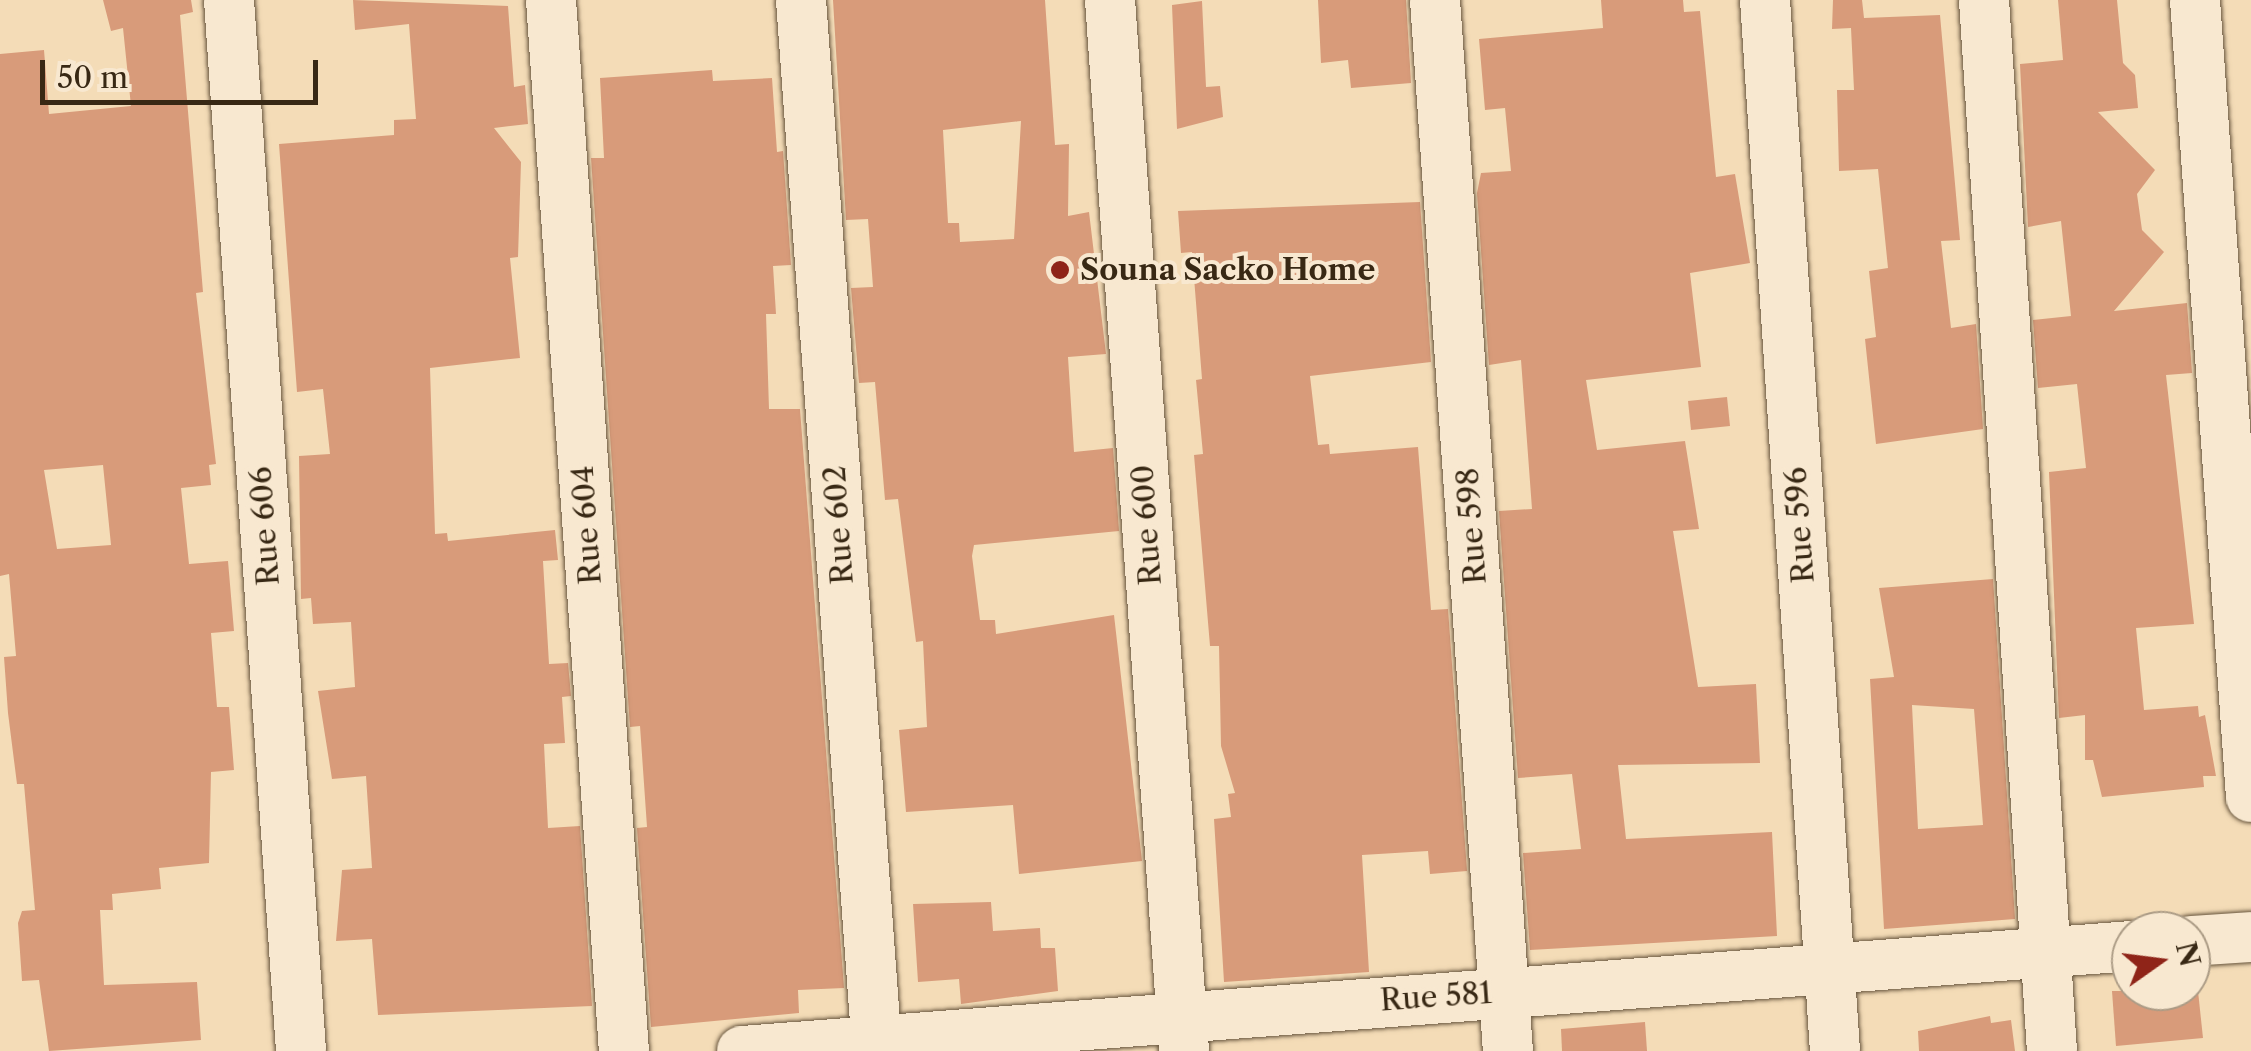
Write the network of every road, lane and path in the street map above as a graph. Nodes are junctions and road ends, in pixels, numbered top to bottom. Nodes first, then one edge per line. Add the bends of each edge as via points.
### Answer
1 (229, 0) edge
2 (551, 0) edge
3 (801, 0) edge
4 (1110, 0) edge
5 (1435, 0) edge
6 (1765, 0) edge
7 (1984, 0) edge
8 (2195, 0) edge
9 (2251, 797) edge
10 (2251, 937) edge
11 (2211, 940) edge
12 (2111, 947) edge
13 (2046, 952) junction
14 (1830, 968) junction
15 (1504, 992) junction
16 (1182, 1033) edge
17 (876, 1045) edge
18 (301, 1051) edge
19 (624, 1051) edge
20 (742, 1051) edge
21 (1508, 1051) edge
22 (1835, 1051) edge
23 (2052, 1051) edge

1 - 18 street, Rue 606
2 - 19 street, Rue 604
3 - 17 street, Rue 602
4 - 16 street, Rue 600
5 - 15 street, Rue 598
6 - 14 street, Rue 596
7 - 13 street
8 - 9 street
10 - 11 street
12 - 13 street, Rue 581
13 - 14 street, Rue 581
13 - 23 street
14 - 15 street, Rue 581
14 - 22 street, Rue 596
15 - 16 street, Rue 581
15 - 21 street, Rue 598
16 - 17 street, Rue 581
17 - 20 street, Rue 581

